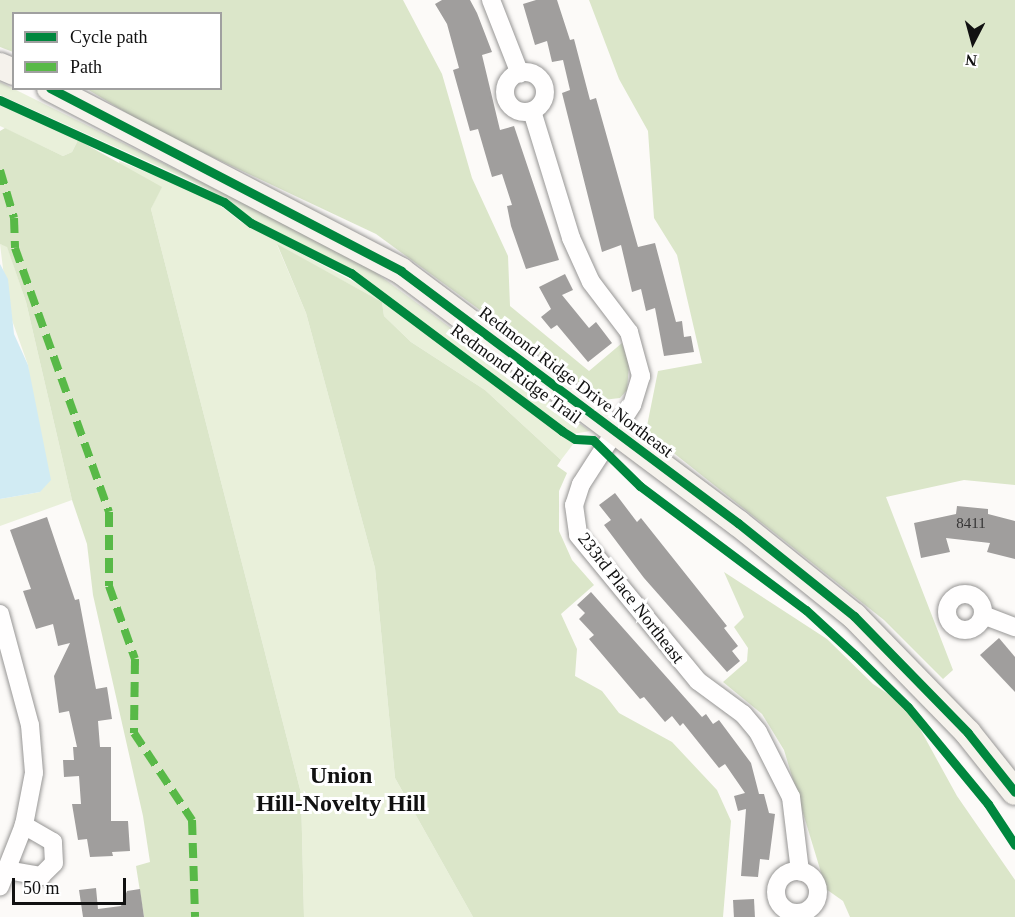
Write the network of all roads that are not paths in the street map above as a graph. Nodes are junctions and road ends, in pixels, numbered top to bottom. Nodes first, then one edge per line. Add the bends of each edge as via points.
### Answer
1 (491, 0) edge
2 (520, 74) junction
3 (54, 90) edge
4 (532, 111) junction
5 (613, 432) junction
6 (0, 614) edge
7 (983, 615) dead end
8 (1015, 627) edge
9 (1015, 792) edge
10 (24, 825) junction
11 (800, 871) junction
12 (4, 878) edge
13 (793, 915) edge

1 - 2 street
2 - 4 street via 535,75 543,85 544,98
2 - 4 street via 507,83 506,96 518,111
3 - 5 street, Redmond Ridge Drive Northeast via 401,271
4 - 5 street, 233rd Place Northeast via 582,263 638,350 639,392
5 - 9 street, Redmond Ridge Drive Northeast via 854,616 960,724
5 - 11 street, 233rd Place Northeast via 581,484 574,505 578,535 698,681 743,714 758,732 791,797
6 - 10 street via 30,725 34,773
7 - 8 street
10 - 12 street
10 - 12 street via 53,842 54,863 41,876
11 - 13 street via 781,879 776,892 781,905
11 - 13 street via 812,877 818,894 810,907

